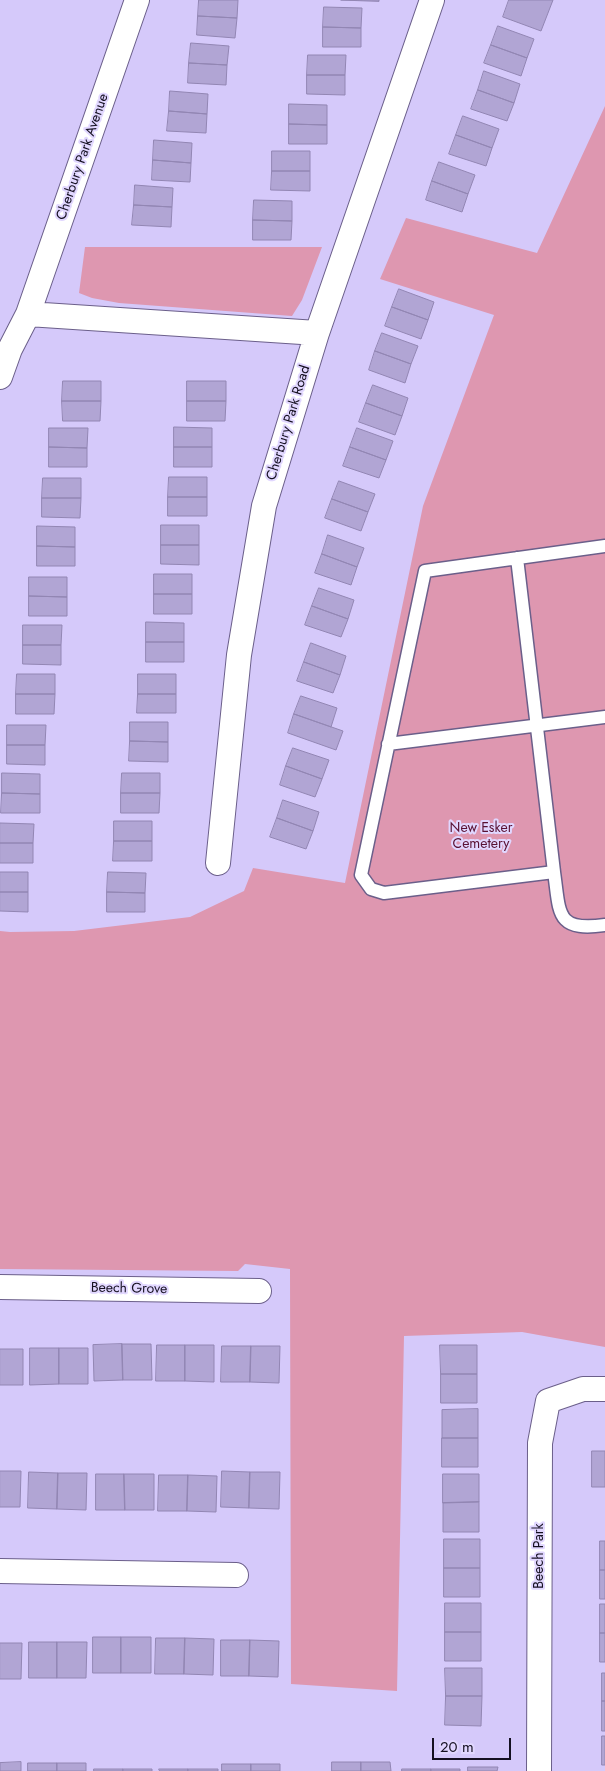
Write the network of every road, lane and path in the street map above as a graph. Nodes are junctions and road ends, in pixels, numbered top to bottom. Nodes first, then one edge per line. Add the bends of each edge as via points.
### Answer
1 (137, 0) edge
2 (432, 0) edge
3 (28, 314) junction
4 (317, 333) junction
5 (0, 377) edge
6 (605, 546) edge
7 (517, 558) junction
8 (605, 717) edge
9 (537, 726) junction
10 (388, 744) junction
11 (218, 863) dead end
12 (554, 872) junction
13 (605, 925) edge
14 (0, 1287) edge
15 (258, 1291) dead end
16 (605, 1389) edge
17 (0, 1571) edge
18 (236, 1575) dead end
19 (540, 1771) edge

1 - 3 street, Cherbury Park Avenue
2 - 4 street, Cherbury Park Road
3 - 4 street
3 - 5 street, Cherbury Park Avenue
4 - 11 street, Cherbury Park Road via 264,506 239,655
6 - 7 lane
7 - 9 lane
7 - 10 lane via 425,571
8 - 9 lane
9 - 10 lane
9 - 12 lane
10 - 12 lane via 361,875 372,889 384,893
12 - 13 lane via 560,914 566,921 575,927
14 - 15 street, Beech Grove
16 - 19 street, Beech Park via 583,1389 548,1401 540,1443
17 - 18 street

